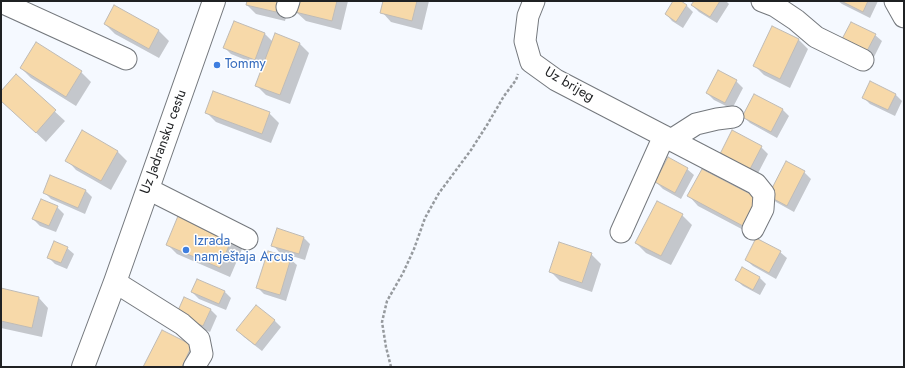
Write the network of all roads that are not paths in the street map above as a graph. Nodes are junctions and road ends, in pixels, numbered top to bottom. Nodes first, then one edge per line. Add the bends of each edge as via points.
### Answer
1 (214, 1) edge
2 (534, 1) edge
3 (762, 1) edge
4 (895, 1) edge
5 (1, 2) edge
6 (904, 18) edge
7 (126, 59) dead end
8 (863, 60) dead end
9 (733, 117) dead end
10 (667, 138) junction
11 (148, 189) junction
12 (753, 228) dead end
13 (621, 232) dead end
14 (247, 239) dead end
15 (115, 282) junction
16 (83, 367) edge
17 (194, 367) edge

1 - 11 main road, Uz Jadransku cestu
2 - 10 street, Uz brijeg via 528,16 525,41 531,62 556,80
3 - 8 street via 780,9 816,37
4 - 6 street
5 - 7 street
9 - 10 street via 696,124
10 - 12 street, Uz brijeg via 756,184 764,194 763,210
10 - 13 street
11 - 14 street
11 - 15 main road, Uz Jadransku cestu
15 - 16 main road, Uz Jadransku cestu
15 - 17 street via 182,324 199,339 202,354

